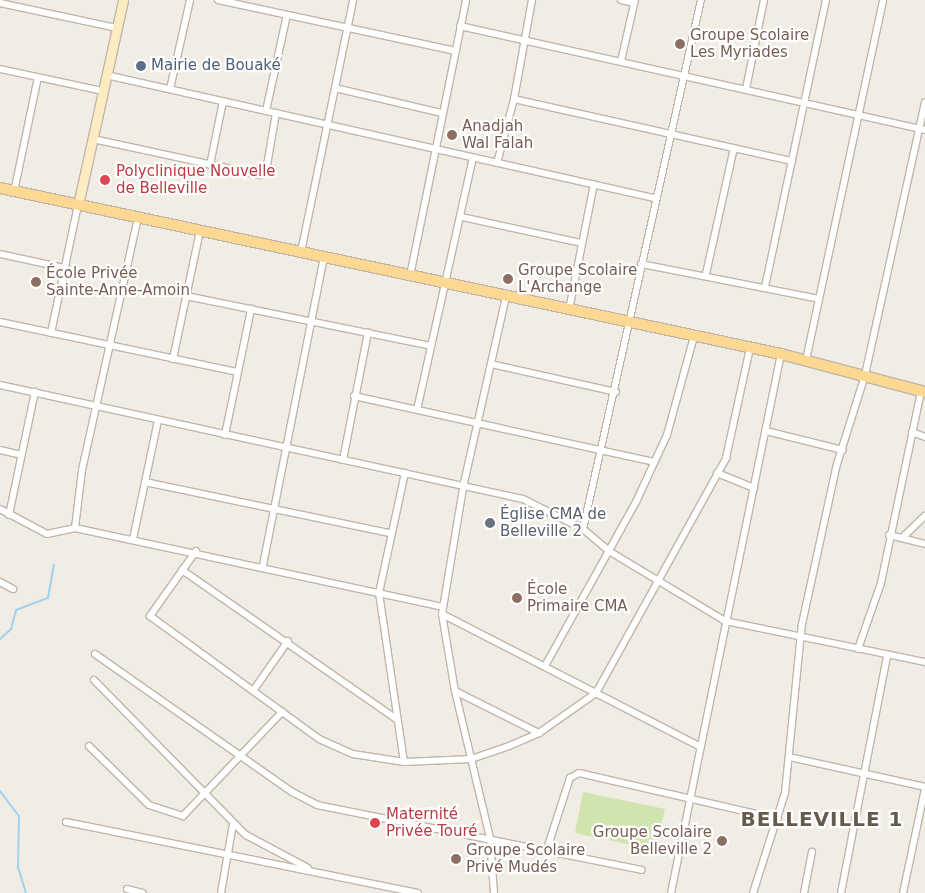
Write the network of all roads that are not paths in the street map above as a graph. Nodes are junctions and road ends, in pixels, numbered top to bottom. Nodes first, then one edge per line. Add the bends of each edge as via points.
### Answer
1 (122, 0) edge
2 (190, 0) edge
3 (218, 0) edge
4 (353, 0) edge
5 (466, 0) edge
6 (532, 0) edge
7 (621, 0) edge
8 (701, 0) edge
9 (764, 0) edge
10 (826, 0) edge
11 (883, 0) edge
12 (635, 1) edge
13 (0, 3) edge
14 (287, 15) junction
15 (460, 26) junction
16 (117, 28) junction
17 (348, 28) junction
18 (524, 44) junction
19 (455, 51) junction
20 (621, 61) junction
21 (0, 69) edge
22 (106, 75) junction
23 (684, 75) junction
24 (38, 77) junction
25 (335, 88) junction
26 (170, 89) junction
27 (746, 89) junction
28 (104, 91) junction
29 (514, 99) junction
30 (223, 101) junction
31 (805, 102) junction
32 (925, 103) edge
33 (266, 110) junction
34 (276, 113) junction
35 (442, 113) junction
36 (859, 114) junction
37 (326, 124) junction
38 (922, 129) edge
39 (671, 135) junction
40 (93, 139) junction
41 (436, 148) junction
42 (734, 148) junction
43 (473, 158) junction
44 (792, 161) junction
45 (497, 163) junction
46 (210, 165) junction
47 (594, 184) junction
48 (0, 188) edge
49 (14, 192) junction
50 (654, 198) junction
51 (78, 205) junction
52 (462, 217) junction
53 (138, 218) junction
54 (200, 231) junction
55 (581, 243) junction
56 (301, 252) junction
57 (0, 254) edge
58 (324, 257) junction
59 (641, 264) junction
60 (64, 268) junction
61 (706, 274) junction
62 (410, 276) junction
63 (445, 284) junction
64 (765, 287) junction
65 (186, 296) junction
66 (506, 296) junction
67 (819, 299) junction
68 (251, 309) junction
69 (569, 310) junction
70 (310, 320) junction
71 (0, 322) edge
72 (631, 323) junction
73 (368, 332) junction
74 (51, 333) junction
75 (694, 336) junction
76 (111, 346) junction
77 (430, 346) junction
78 (750, 348) junction
79 (782, 354) junction
80 (173, 359) junction
81 (806, 360) junction
82 (491, 364) junction
83 (237, 372) junction
84 (865, 375) junction
85 (0, 385) edge
86 (923, 391) edge
87 (35, 392) junction
88 (616, 392) junction
89 (354, 396) junction
90 (98, 407) junction
91 (417, 410) junction
92 (158, 420) junction
93 (479, 424) junction
94 (766, 431) junction
95 (912, 432) junction
96 (225, 435) junction
97 (925, 436) edge
98 (284, 448) junction
99 (0, 450) edge
100 (843, 450) junction
101 (602, 452) junction
102 (21, 455) junction
103 (343, 460) junction
104 (654, 462) junction
105 (405, 472) junction
106 (717, 473) junction
107 (145, 482) junction
108 (464, 483) junction
109 (754, 488) junction
110 (0, 509) edge
111 (274, 510) junction
112 (9, 515) junction
113 (925, 516) edge
114 (75, 528) junction
115 (583, 529) junction
116 (390, 533) junction
117 (889, 535) junction
118 (902, 538) junction
119 (133, 539) junction
120 (925, 544) edge
121 (196, 551) junction
122 (609, 551) junction
123 (263, 565) junction
124 (182, 570) junction
125 (0, 582) edge
126 (660, 583) junction
127 (13, 590) dead end
128 (380, 593) junction
129 (443, 610) junction
130 (725, 621) junction
131 (801, 635) junction
132 (288, 641) junction
133 (858, 650) junction
134 (95, 654) dead end
135 (887, 656) junction
136 (925, 662) edge
137 (545, 666) junction
138 (94, 680) dead end
139 (253, 691) junction
140 (455, 691) junction
141 (596, 693) junction
142 (282, 712) junction
143 (396, 719) junction
144 (539, 733) junction
145 (89, 746) dead end
146 (701, 748) junction
147 (243, 756) junction
148 (790, 758) junction
149 (471, 759) junction
150 (404, 762) junction
151 (865, 773) junction
152 (925, 788) edge
153 (207, 795) junction
154 (691, 796) junction
155 (778, 819) junction
156 (66, 822) dead end
157 (234, 824) junction
158 (490, 838) junction
159 (547, 849) junction
160 (812, 852) dead end
161 (228, 858) junction
162 (313, 870) junction
163 (642, 870) dead end
164 (127, 890) dead end
165 (386, 890) edge
166 (143, 893) edge
167 (221, 893) edge
168 (418, 893) edge
169 (494, 893) edge
170 (671, 893) edge
171 (753, 893) edge
172 (804, 893) edge
173 (841, 893) edge
174 (903, 893) edge

1 - 16 street
2 - 26 street
3 - 14 street
4 - 17 street
5 - 15 street
6 - 18 street
7 - 12 street
8 - 23 street
9 - 27 street
10 - 31 street
11 - 36 street
12 - 20 street
13 - 16 street
14 - 17 street
14 - 33 street
15 - 18 street
15 - 19 street
16 - 22 street
17 - 19 street
17 - 25 street
18 - 20 street
18 - 29 street
19 - 35 street
20 - 23 street
21 - 24 street
22 - 26 street
22 - 28 street
23 - 27 street
23 - 39 street
24 - 28 street
24 - 49 street
25 - 35 street
25 - 37 street
26 - 30 street
27 - 31 street
28 - 40 street
29 - 39 street
29 - 45 street
30 - 33 street
30 - 46 street
31 - 36 street
31 - 44 street
32 - 38 street
33 - 34 street
34 - 37 street
34 - 46 street via 264,174
35 - 41 street
36 - 38 street
36 - 67 street
37 - 41 street
37 - 56 street
38 - 84 street
39 - 42 street
39 - 50 street
40 - 46 street
40 - 51 street
41 - 43 street
41 - 62 street
42 - 44 street
42 - 61 street
43 - 45 street
43 - 52 street
44 - 64 street
45 - 47 street
47 - 50 street
47 - 55 street
48 - 49 main road
49 - 51 main road
50 - 59 street
51 - 53 main road
51 - 60 street
52 - 55 street
52 - 63 street
53 - 54 main road
53 - 76 street
54 - 56 main road
54 - 65 street
55 - 69 street
56 - 58 main road
57 - 60 street
58 - 62 main road
58 - 70 street
59 - 61 street
59 - 72 street
60 - 74 street
61 - 64 street
62 - 63 main road
63 - 66 main road
63 - 77 street
64 - 67 street
65 - 68 street
65 - 80 street
66 - 69 main road
66 - 82 street
67 - 81 street
68 - 70 street
68 - 83 street
69 - 72 main road
70 - 73 street
70 - 98 street
71 - 74 street
72 - 75 main road
72 - 88 street
73 - 77 street
73 - 89 street
74 - 76 street
75 - 78 main road
75 - 104 street via 667,435
76 - 80 street
76 - 90 street
77 - 91 street
78 - 79 main road
78 - 106 street via 726,458
79 - 81 main road
79 - 94 street
80 - 83 street
81 - 84 main road
82 - 88 street
82 - 93 street
83 - 96 street
84 - 86 main road
84 - 100 street
85 - 87 street
86 - 95 street
87 - 90 street
87 - 102 street
88 - 101 street
89 - 91 street
89 - 103 street
90 - 92 street
90 - 114 street
91 - 93 street
92 - 96 street
92 - 107 street
93 - 101 street
93 - 108 street
94 - 100 street
94 - 109 street
95 - 97 street
95 - 117 street
96 - 98 street
98 - 103 street
98 - 111 street
99 - 102 street
100 - 131 street
101 - 104 street
101 - 115 street
102 - 112 street
103 - 105 street
104 - 122 street
105 - 108 street
105 - 116 street
106 - 109 street
106 - 126 street
107 - 111 street
107 - 119 street
108 - 115 street via 523,499
108 - 129 street
109 - 130 street
110 - 112 street
111 - 116 street
111 - 123 street
112 - 114 street via 47,534
113 - 118 street
114 - 119 street
115 - 122 street
116 - 128 street
117 - 118 street
117 - 133 street via 878,593
118 - 120 street
119 - 121 street
121 - 123 street
121 - 124 street
122 - 126 street
122 - 137 street
123 - 128 street
124 - 132 street
124 - 139 street via 150,616
125 - 127 street
126 - 130 street
126 - 141 street
128 - 129 street
128 - 143 street
129 - 137 street
129 - 140 street
130 - 131 street
130 - 146 street
131 - 133 street
131 - 148 street
132 - 139 street
132 - 143 street
133 - 135 street
134 - 147 street
135 - 136 street
135 - 151 street
137 - 141 street
138 - 153 street
139 - 142 street
140 - 144 street
140 - 149 street
141 - 144 street
141 - 146 street
142 - 147 street
142 - 150 street via 331,746
143 - 150 street
144 - 149 street
145 - 153 street via 159,811 184,816
146 - 154 street
147 - 153 street
147 - 158 street via 317,805
148 - 151 street
148 - 155 street
149 - 150 street
149 - 158 street
151 - 152 street
151 - 173 street
152 - 174 street
153 - 157 street
154 - 155 street
154 - 159 street via 600,775 574,774
154 - 170 street
155 - 171 street
156 - 161 street
157 - 161 street
157 - 162 street via 261,846
158 - 159 street
158 - 169 street
159 - 163 street
160 - 172 street
161 - 162 street
161 - 167 street
162 - 165 street
164 - 166 street
165 - 168 street

